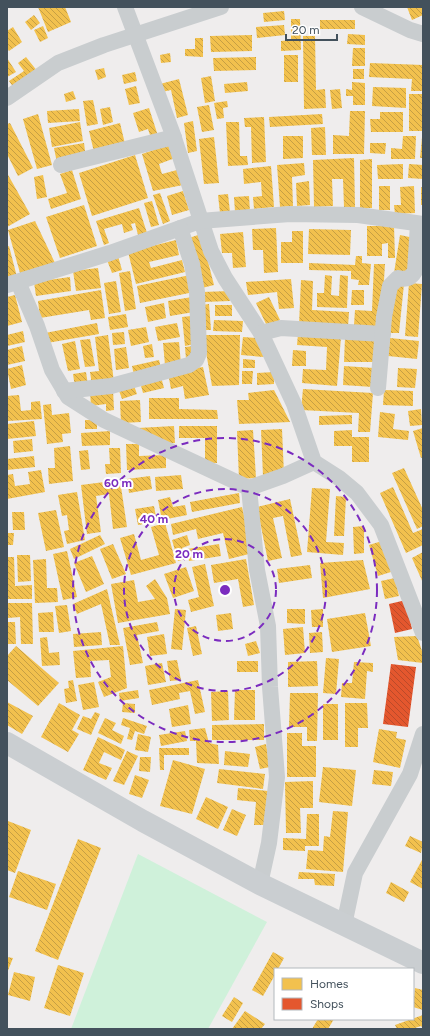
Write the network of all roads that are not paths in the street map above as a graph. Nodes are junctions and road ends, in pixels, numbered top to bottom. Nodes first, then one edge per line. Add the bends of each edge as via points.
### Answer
1 (125, 7) edge
2 (221, 7) edge
3 (362, 7) edge
4 (378, 11) edge
5 (136, 34) junction
6 (423, 34) edge
7 (7, 98) edge
8 (174, 137) junction
9 (60, 165) dead end
10 (200, 221) junction
11 (420, 224) edge
12 (180, 228) junction
13 (12, 284) edge
14 (261, 334) junction
15 (384, 334) junction
16 (378, 388) dead end
17 (64, 391) junction
18 (314, 462) junction
19 (249, 488) junction
20 (423, 633) edge
21 (423, 734) edge
22 (7, 743) edge
23 (416, 774) edge
24 (260, 884) junction
25 (344, 925) junction
26 (423, 963) edge

1 - 5 street
2 - 5 street
3 - 4 street
4 - 6 street via 410,30
5 - 7 street via 58,63
5 - 8 street
8 - 9 street
8 - 10 street
10 - 11 street via 290,214 358,215
10 - 12 street
10 - 14 street via 225,278
11 - 15 street via 415,271 412,277 405,280 398,278 390,286
12 - 13 street
12 - 17 street via 192,264 197,292 199,353 196,360 189,365 111,386
13 - 17 street via 37,326 52,370
14 - 15 street via 281,328
14 - 18 street via 294,404
15 - 16 street
17 - 19 street via 68,397 104,420
18 - 19 street
18 - 20 street via 339,478 357,494 381,525
19 - 24 street via 257,570 268,626 277,777 269,843
21 - 23 street
22 - 24 main road
23 - 25 street via 355,873
24 - 25 main road
25 - 26 main road

